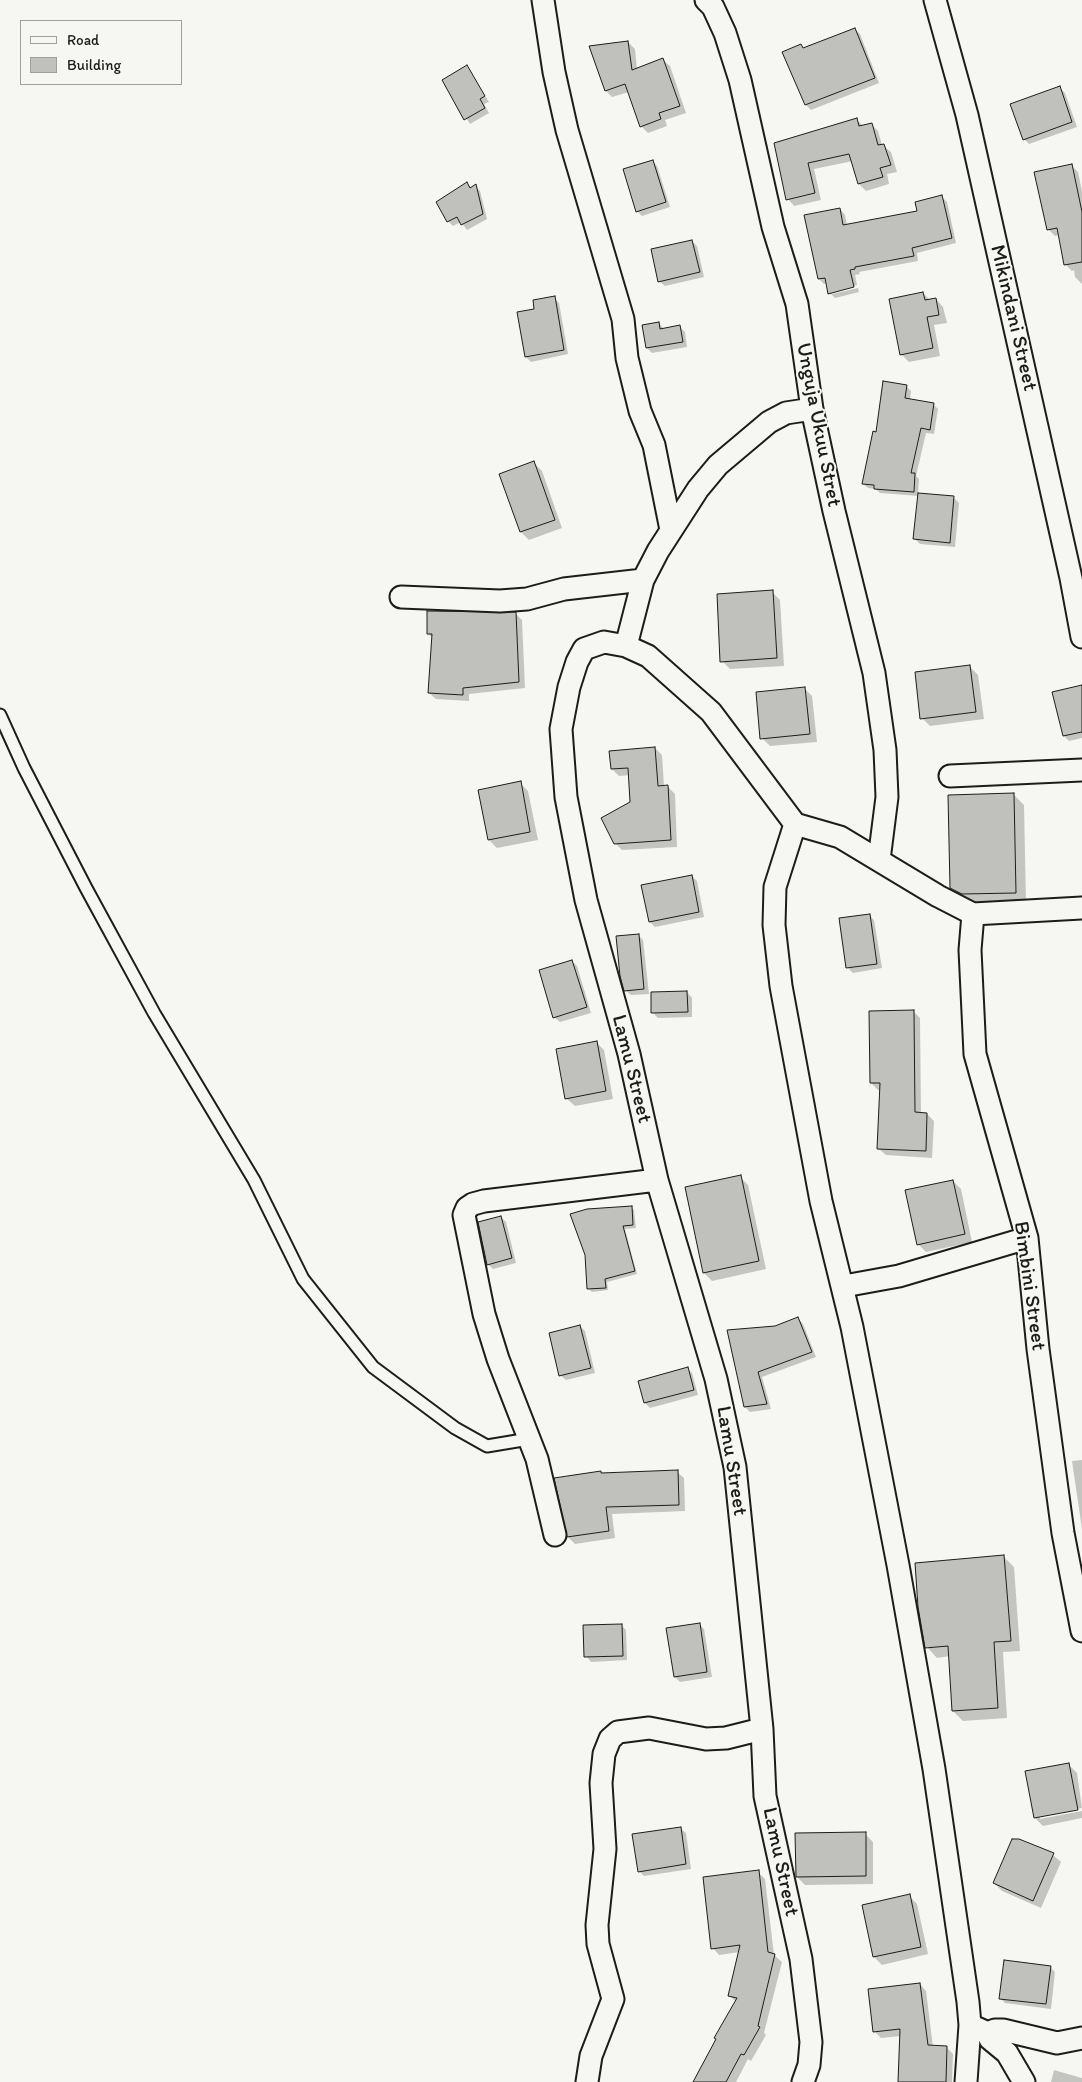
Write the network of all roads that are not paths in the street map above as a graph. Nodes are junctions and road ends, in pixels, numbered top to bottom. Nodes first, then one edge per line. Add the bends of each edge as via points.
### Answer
1 (543, 0) edge
2 (936, 0) edge
3 (710, 2) edge
4 (812, 409) junction
5 (671, 530) junction
6 (643, 580) junction
7 (401, 597) dead end
8 (1082, 637) edge
9 (626, 646) junction
10 (0, 715) edge
11 (1082, 770) edge
12 (950, 776) dead end
13 (795, 824) junction
14 (879, 860) junction
15 (1082, 908) edge
16 (973, 914) junction
17 (657, 1180) junction
18 (1027, 1238) junction
19 (844, 1286) junction
20 (529, 1438) junction
21 (554, 1535) dead end
22 (1082, 1631) edge
23 (762, 1729) junction
24 (979, 2029) junction
25 (1082, 2038) edge
26 (587, 2082) edge
27 (803, 2082) edge
28 (966, 2082) edge
29 (1024, 2082) edge

1 - 5 street via 567,130 623,320 627,358 640,411 654,445
2 - 8 street, Mikindani Street via 972,134
3 - 4 street, Unguja Ukuu Stret via 725,34 740,80 773,227 796,304
4 - 5 street via 786,413 769,422 718,465
4 - 14 street, Unguja Ukuu Stret via 874,673 885,750 887,797
5 - 6 street
6 - 7 street via 552,591 527,599 500,602
6 - 9 street
9 - 13 street, Lamu Street via 648,656 712,712
9 - 17 street, Lamu Street via 604,642 584,649 569,687 561,729 566,797 586,900 628,1054
10 - 20 lane via 86,888 159,1021 254,1180 303,1279 372,1366 455,1428 487,1446
11 - 12 street
13 - 14 street via 840,837
13 - 19 street via 775,887 774,925 781,986 821,1200
14 - 16 street
15 - 16 street
16 - 18 street, Bimbini Street via 970,950 975,1054
17 - 20 street via 526,1194 484,1201 467,1208 464,1215 466,1230 484,1314
17 - 23 street, Lamu Street via 716,1379 735,1467
18 - 19 street via 899,1276
18 - 22 street, Bimbini Street via 1063,1533
19 - 24 street via 898,1565
20 - 21 street via 537,1459
23 - 26 street via 726,1738 706,1739 649,1728 618,1732 610,1739 604,1754 605,1849 597,1925 598,1944 613,1998 591,2056
23 - 27 street, Lamu Street via 766,1796 800,1959 811,2042 809,2065
24 - 25 street via 1003,2030 1057,2043
24 - 28 street
24 - 29 street via 1007,2053

